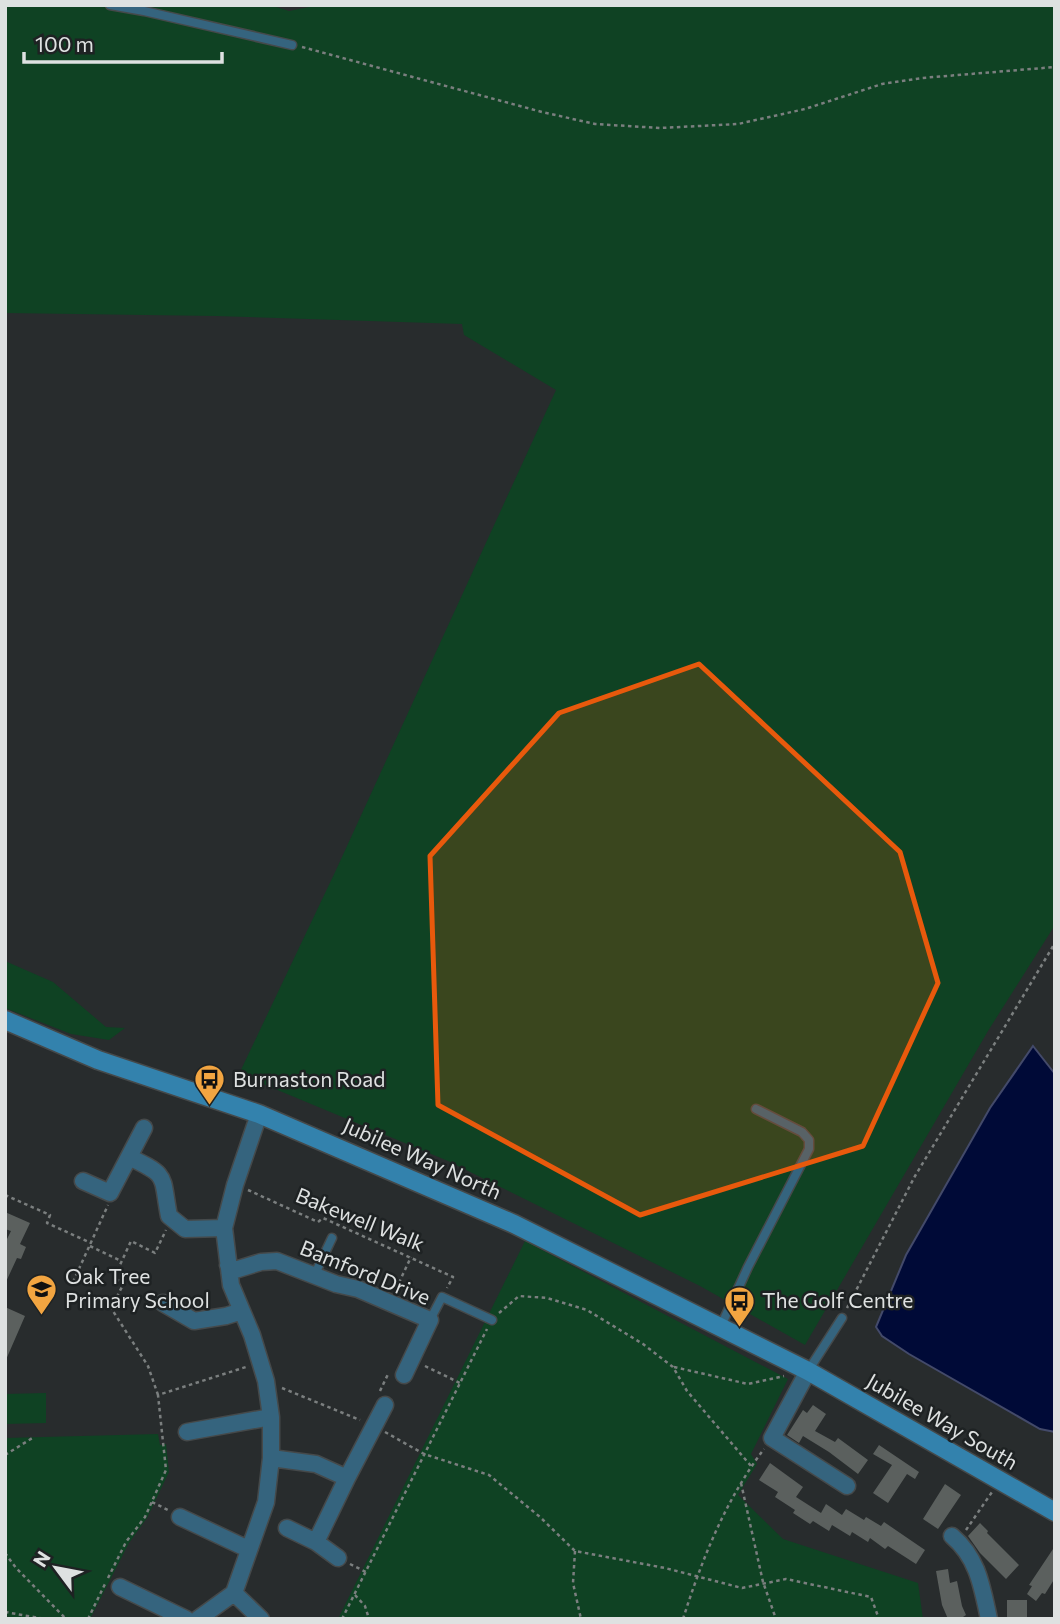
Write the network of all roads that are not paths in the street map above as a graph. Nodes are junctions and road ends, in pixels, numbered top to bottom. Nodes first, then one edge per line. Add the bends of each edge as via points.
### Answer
1 (110, 5) edge
2 (292, 45) road end
3 (5, 1020) edge
4 (756, 1109) dead end
5 (259, 1114) junction
6 (144, 1128) dead end
7 (129, 1157) junction
8 (83, 1181) dead end
9 (224, 1228) junction
10 (332, 1238) dead end
11 (228, 1265) junction
12 (314, 1276) junction
13 (163, 1303) dead end
14 (242, 1311) junction
15 (842, 1318) road end
16 (430, 1320) junction
17 (492, 1320) road end
18 (720, 1328) junction
19 (808, 1371) junction
20 (404, 1374) road end
21 (385, 1405) road end
22 (271, 1417) junction
23 (187, 1432) dead end
24 (271, 1458) junction
25 (347, 1478) junction
26 (847, 1486) dead end
27 (1055, 1512) edge
28 (180, 1517) road end
29 (286, 1528) dead end
30 (954, 1538) road end
31 (316, 1542) junction
32 (248, 1549) junction
33 (338, 1558) dead end
34 (120, 1587) dead end
35 (234, 1593) junction
36 (186, 1619) edge
37 (198, 1619) edge
38 (261, 1619) edge
39 (989, 1619) edge

1 - 2 lane
3 - 5 street, Jubilee Way North via 98,1060
4 - 18 lane via 802,1132 809,1149
5 - 9 street
5 - 18 street, Jubilee Way North via 514,1224
6 - 7 street
7 - 8 street via 110,1193
7 - 9 street via 156,1170 164,1181 169,1216 185,1229
9 - 11 street
10 - 12 lane
11 - 12 street, Bamford Drive via 235,1270 277,1261
11 - 14 street
12 - 16 street, Bamford Drive
13 - 14 street via 194,1321
14 - 22 street via 262,1362
15 - 19 lane
16 - 17 lane via 442,1297
16 - 20 street, Bamford Drive
18 - 19 street, Jubilee Way North
19 - 26 street via 772,1438
19 - 27 street, Jubilee Way South
21 - 25 street
22 - 23 street
22 - 24 street
24 - 25 street via 316,1464
24 - 32 street via 266,1502
25 - 31 street
28 - 32 street
29 - 31 street
30 - 39 street via 973,1561
31 - 33 street
32 - 35 street
34 - 36 street
35 - 37 street
35 - 38 street

